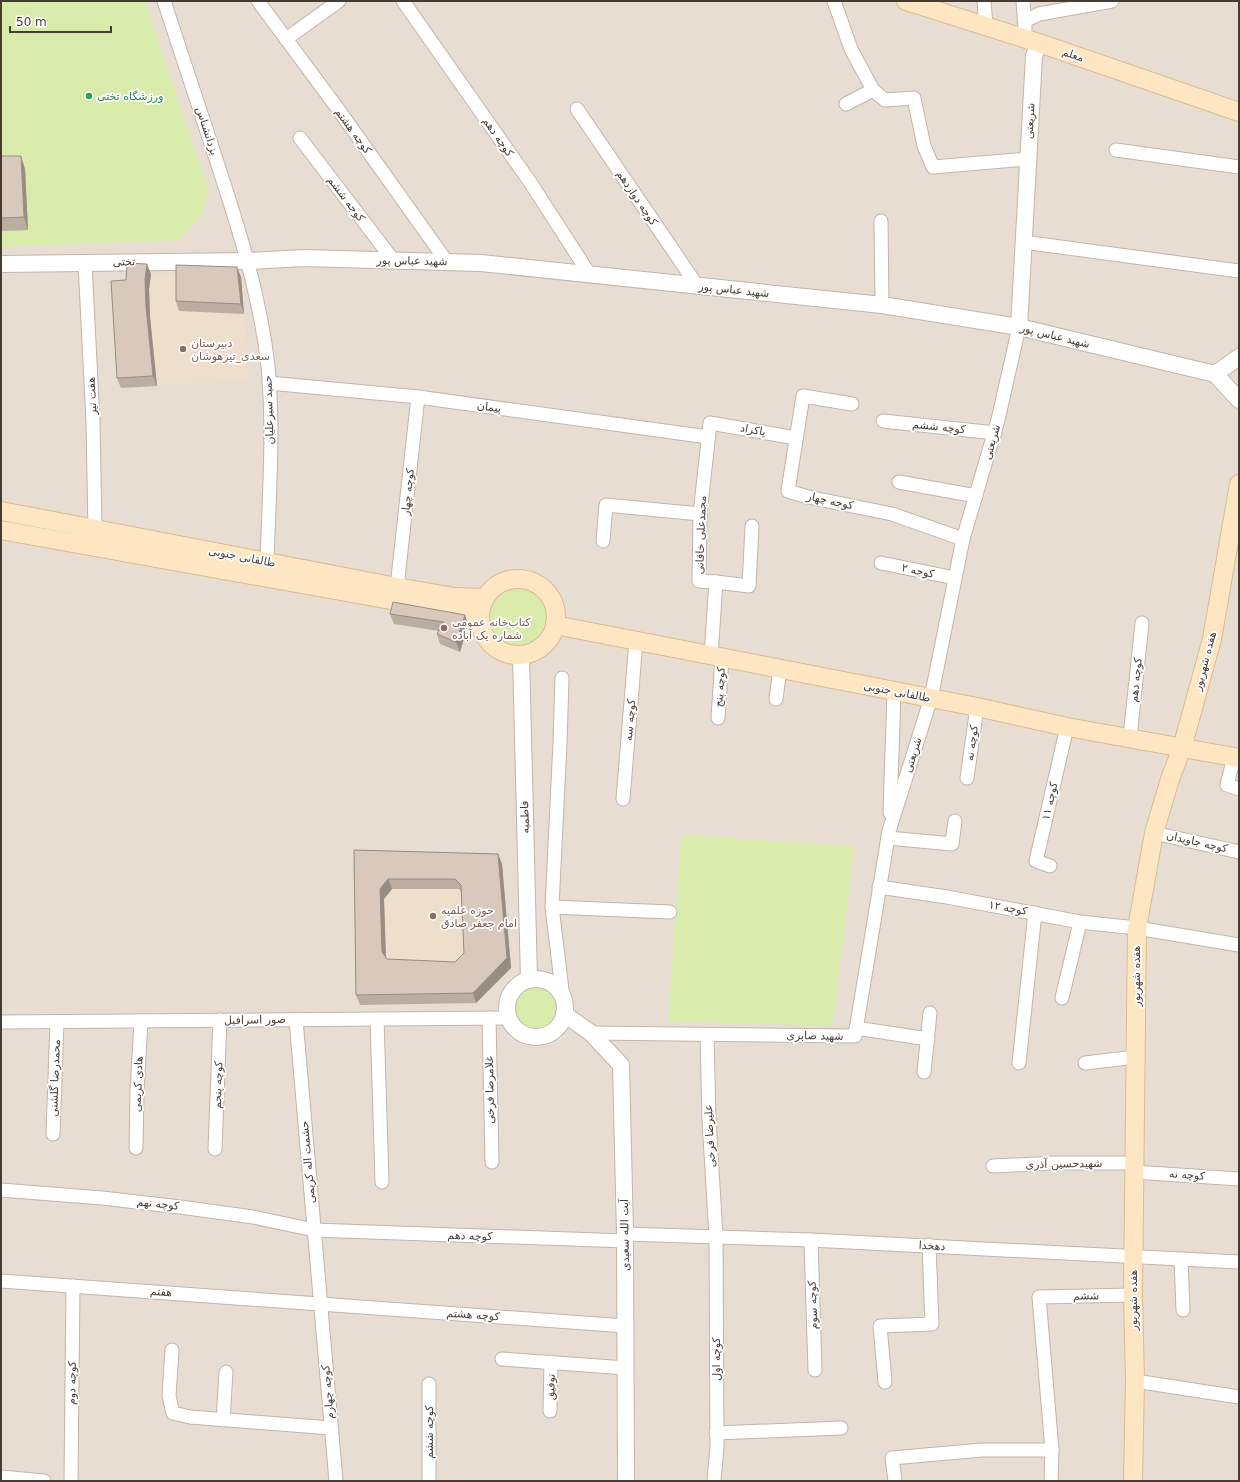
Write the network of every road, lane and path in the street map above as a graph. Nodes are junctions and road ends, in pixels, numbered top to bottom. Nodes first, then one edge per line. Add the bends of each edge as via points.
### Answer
1 (164, 1) edge
2 (258, 1) edge
3 (339, 1) edge
4 (403, 1) edge
5 (834, 1) edge
6 (906, 1) edge
7 (984, 1) edge
8 (1023, 1) edge
9 (1112, 1) edge
10 (1025, 20) junction
11 (986, 26) junction
12 (286, 39) junction
13 (1032, 41) junction
14 (873, 90) junction
15 (846, 104) dead end
16 (577, 109) dead end
17 (1239, 112) edge
18 (300, 138) dead end
19 (1116, 150) dead end
20 (1028, 159) junction
21 (1239, 167) edge
22 (881, 221) dead end
23 (1023, 242) junction
24 (392, 260) junction
25 (248, 261) junction
26 (447, 262) junction
27 (85, 263) junction
28 (1, 264) edge
29 (1239, 271) edge
30 (590, 275) junction
31 (698, 286) junction
32 (882, 305) junction
33 (1019, 327) junction
34 (1239, 357) edge
35 (1215, 374) junction
36 (269, 383) junction
37 (418, 397) junction
38 (1239, 400) edge
39 (852, 404) dead end
40 (883, 421) dead end
41 (710, 423) joint
42 (995, 432) junction
43 (708, 437) junction
44 (796, 438) junction
45 (899, 482) dead end
46 (1239, 484) edge
47 (976, 496) junction
48 (1, 511) edge
49 (700, 514) junction
50 (1236, 523) edge
51 (752, 526) dead end
52 (1, 530) edge
53 (94, 530) junction
54 (963, 539) junction
55 (603, 541) dead end
56 (267, 562) junction
57 (881, 563) dead end
58 (955, 578) junction
59 (716, 582) junction
60 (397, 587) junction
61 (484, 598) junction
62 (480, 617) junction
63 (1142, 623) dead end
64 (555, 625) junction
65 (636, 641) junction
66 (521, 655) junction
67 (717, 657) junction
68 (780, 668) junction
69 (562, 678) dead end
70 (894, 691) junction
71 (930, 698) junction
72 (776, 699) dead end
73 (977, 707) junction
74 (718, 718) dead end
75 (1067, 727) junction
76 (1130, 738) junction
77 (1182, 748) junction
78 (1236, 757) edge
79 (967, 778) dead end
80 (1239, 789) edge
81 (623, 799) dead end
82 (955, 821) dead end
83 (1154, 833) junction
84 (889, 835) junction
85 (1239, 852) edge
86 (1050, 866) dead end
87 (879, 887) junction
88 (552, 907) junction
89 (670, 912) dead end
90 (1035, 913) junction
91 (1080, 922) junction
92 (1137, 928) junction
93 (1239, 945) edge
94 (529, 980) junction
95 (563, 998) junction
96 (1062, 998) dead end
97 (930, 1013) dead end
98 (564, 1014) junction
99 (489, 1018) junction
100 (508, 1018) junction
101 (377, 1019) junction
102 (220, 1020) junction
103 (296, 1020) junction
104 (141, 1021) junction
105 (1, 1022) edge
106 (57, 1022) junction
107 (856, 1028) junction
108 (591, 1034) junction
109 (707, 1035) junction
110 (928, 1039) junction
111 (1136, 1057) junction
112 (1019, 1063) dead end
113 (1085, 1063) dead end
114 (924, 1072) dead end
115 (53, 1134) dead end
116 (136, 1148) dead end
117 (216, 1149) dead end
118 (492, 1162) dead end
119 (993, 1166) dead end
120 (1134, 1168) junction
121 (1239, 1178) edge
122 (382, 1182) dead end
123 (1, 1190) edge
124 (314, 1230) junction
125 (716, 1236) junction
126 (625, 1238) junction
127 (811, 1240) junction
128 (930, 1245) junction
129 (1133, 1256) junction
130 (1181, 1259) junction
131 (1239, 1262) edge
132 (1, 1281) edge
133 (72, 1286) junction
134 (1133, 1295) junction
135 (320, 1304) junction
136 (1183, 1310) dead end
137 (626, 1326) junction
138 (172, 1350) dead end
139 (502, 1359) dead end
140 (551, 1362) junction
141 (626, 1368) junction
142 (815, 1370) dead end
143 (226, 1372) dead end
144 (1135, 1381) junction
145 (885, 1382) dead end
146 (429, 1384) dead end
147 (1239, 1397) edge
148 (550, 1411) dead end
149 (223, 1420) junction
150 (331, 1428) junction
151 (841, 1428) dead end
152 (716, 1433) junction
153 (1052, 1450) junction
154 (1, 1477) edge
155 (44, 1481) edge
156 (71, 1481) edge
157 (336, 1481) edge
158 (428, 1481) edge
159 (626, 1481) edge
160 (714, 1481) edge
161 (895, 1481) edge
162 (1051, 1481) edge
163 (1133, 1481) edge

1 - 25 street, یزدانشناس
2 - 12 street, کوچه هشتم
3 - 12 street
4 - 30 street, کوچه دهم via 530,182
5 - 14 street via 852,49
6 - 11 main road, معلم
7 - 11 street
8 - 10 street
9 - 10 street via 1039,14
10 - 13 street
11 - 13 main road, معلم
12 - 26 street, کوچه هشتم
13 - 17 main road, معلم
13 - 20 street, شریعتی via 1034,56
14 - 15 street
14 - 20 street via 885,100 914,98 924,146 933,167
16 - 31 street, کوچه دوازدهم
18 - 24 street, کوجه ششم
19 - 21 street
20 - 23 street, شریعتی
22 - 32 street
23 - 29 street
23 - 33 street, شریعتی
24 - 25 street, شهید عباس پور via 304,258
24 - 26 street, شهید عباس پور
25 - 27 street, تختی
25 - 36 street, حمید سبزعلیان via 260,314
26 - 30 street, شهید عباس پور via 481,263
27 - 28 street, تختی
27 - 53 street, هفت تیر via 93,422
30 - 31 street, شهید عباس پور
31 - 32 street, شهید عباس پور
32 - 33 street, شهید عباس پور
33 - 35 street, شهید عباس پور
33 - 42 street, شریعتی
34 - 35 street
35 - 38 street
36 - 37 street, پیمان
36 - 56 street, حمید سبزعلیان via 271,411
37 - 43 street, پیمان
37 - 60 street, کوچه چهار
39 - 44 street, کوجه چهار via 803,396
40 - 42 street, کوچه ششم
41 - 43 street, مجمدعلی خاقانی
41 - 44 street, پاکزاد
42 - 47 street, شریعتی
43 - 49 street, مجمدعلی خاقانی
44 - 54 street, کوجه چهار via 788,491 892,514
45 - 47 street
46 - 50 main road, هفده شهریور
47 - 54 street, شریعتی
48 - 53 main road, طالقانی جنوبی
49 - 55 street via 606,505
49 - 59 street, مجمدعلی خاقانی via 699,581
50 - 77 main road, هفده شهریور via 1212,639
51 - 59 street via 749,586
52 - 62 main road, طالقانی جنوبی
53 - 56 main road, طالقانی جنوبی
54 - 58 street, شریعتی
56 - 60 main road, طالقانی جنوبی
57 - 58 street, کوجه ۲
58 - 71 street, شریعتی
59 - 67 street, مجمدعلی خاقانی
60 - 61 main road, طالقانی جنوبی via 454,597
61 - 62 main road
61 - 64 main road via 502,582 513,579 537,584 552,602 556,613
62 - 66 main road via 482,629 497,649
63 - 76 street, کوچه دهم
64 - 65 main road, طالقانی جنوبی
64 - 66 main road via 543,645 533,652
65 - 67 main road, طالقانی جنوبی
65 - 81 street, کوچه سه
66 - 94 street, فاطمیه
67 - 68 main road, طالقانی جنوبی
67 - 74 street, کوچه پنج
68 - 70 main road, طالقانی جنوبی
68 - 72 street
69 - 88 street
70 - 71 main road, طالقانی جنوبی
70 - 84 street
71 - 73 main road, طالقانی جنوبی
71 - 84 street, شریعتی
73 - 75 main road, طالقانی جنوبی
73 - 79 street, کوچه نه
75 - 76 main road, طالقانی جنوبی
75 - 86 street, کوچه ۱۱ via 1036,861
76 - 77 main road, طالقانی جنوبی
77 - 78 main road, طالقانی جنوبی
77 - 83 main road, هفده شهریور
78 - 80 street via 1227,786
82 - 84 street via 952,844
83 - 85 street, کوچه جاویدان
83 - 92 main road, هفده شهریور
84 - 87 street, شهید صابری
87 - 90 street, کوچه ۱۲
87 - 107 street, شهید صابری
88 - 89 street
88 - 95 street
90 - 91 street, کوچه ۱۲
90 - 112 street
91 - 92 street, کوچه ۱۲
91 - 96 street
92 - 93 street, کوچه ۱۲
92 - 111 main road, هفده شهریور
94 - 95 street via 537,979 549,983 559,990
94 - 100 street via 513,990 508,999
95 - 98 street
97 - 110 street
98 - 100 street via 555,1030 538,1037 520,1033
98 - 108 street, آیت الله سعیدی
99 - 100 street, صور اسرافیل
99 - 101 street, صور اسرافیل
99 - 118 street, غلامرضا فرخی
101 - 103 street, صور اسرافیل
101 - 122 street
102 - 103 street, صور اسرافیل
102 - 104 street, صور اسرافیل
102 - 117 street, کوچه پنجم
103 - 124 street, حشمت اله کریمی
104 - 106 street, صور اسرافیل
104 - 116 street, هادی کریمی
105 - 106 street, صور اسرافیل
106 - 115 street, محمدرضا گلشنی
107 - 109 street, شهید صابری via 854,1036
107 - 110 street
108 - 109 street, شهید صابری
108 - 126 street, آیت الله سعیدی via 621,1065
109 - 125 street, علیرضا فرخی
110 - 114 street
111 - 113 street
111 - 120 main road, هفده شهریور
119 - 120 street, شهیدحسین آذری via 1056,1163
120 - 121 street, کوچه نه
120 - 129 main road, هفده شهریور
123 - 124 street, کوچه نهم via 180,1207 252,1217
124 - 126 street, کوچه دهم
124 - 135 street, حشمت اله کریمی
125 - 126 street, دهخدا
125 - 127 street, دهخدا
125 - 152 street, کوچه اول
126 - 137 street, آیت الله سعیدی
127 - 128 street, دهخدا
127 - 142 street, کوچه سوم
128 - 129 street, دهخدا
128 - 145 street via 932,1324 880,1326
129 - 130 street, دهخدا
129 - 134 main road, هفده شهریور
130 - 131 street, دهخدا
130 - 136 street
132 - 133 street, هفتم
133 - 135 street, هفتم
133 - 156 street, کوچه دوم
134 - 144 main road, هفده شهریور
134 - 153 street, ششم via 1039,1297
135 - 137 street, کوچه هشتم
135 - 150 street, کوچه چهارم
137 - 141 street, آیت الله سعیدی
138 - 149 street via 169,1396 173,1413
139 - 140 street
140 - 141 street
140 - 148 street, توفیق
141 - 159 street, آیت الله سعیدی
143 - 149 street
144 - 147 street
144 - 163 main road, هفده شهریور
146 - 158 street, کوچه ششم
149 - 150 street
150 - 157 street, کوچه چهارم
151 - 152 street
152 - 160 street, کوچه اول
153 - 161 street via 982,1450 892,1458
153 - 162 street
154 - 155 street

